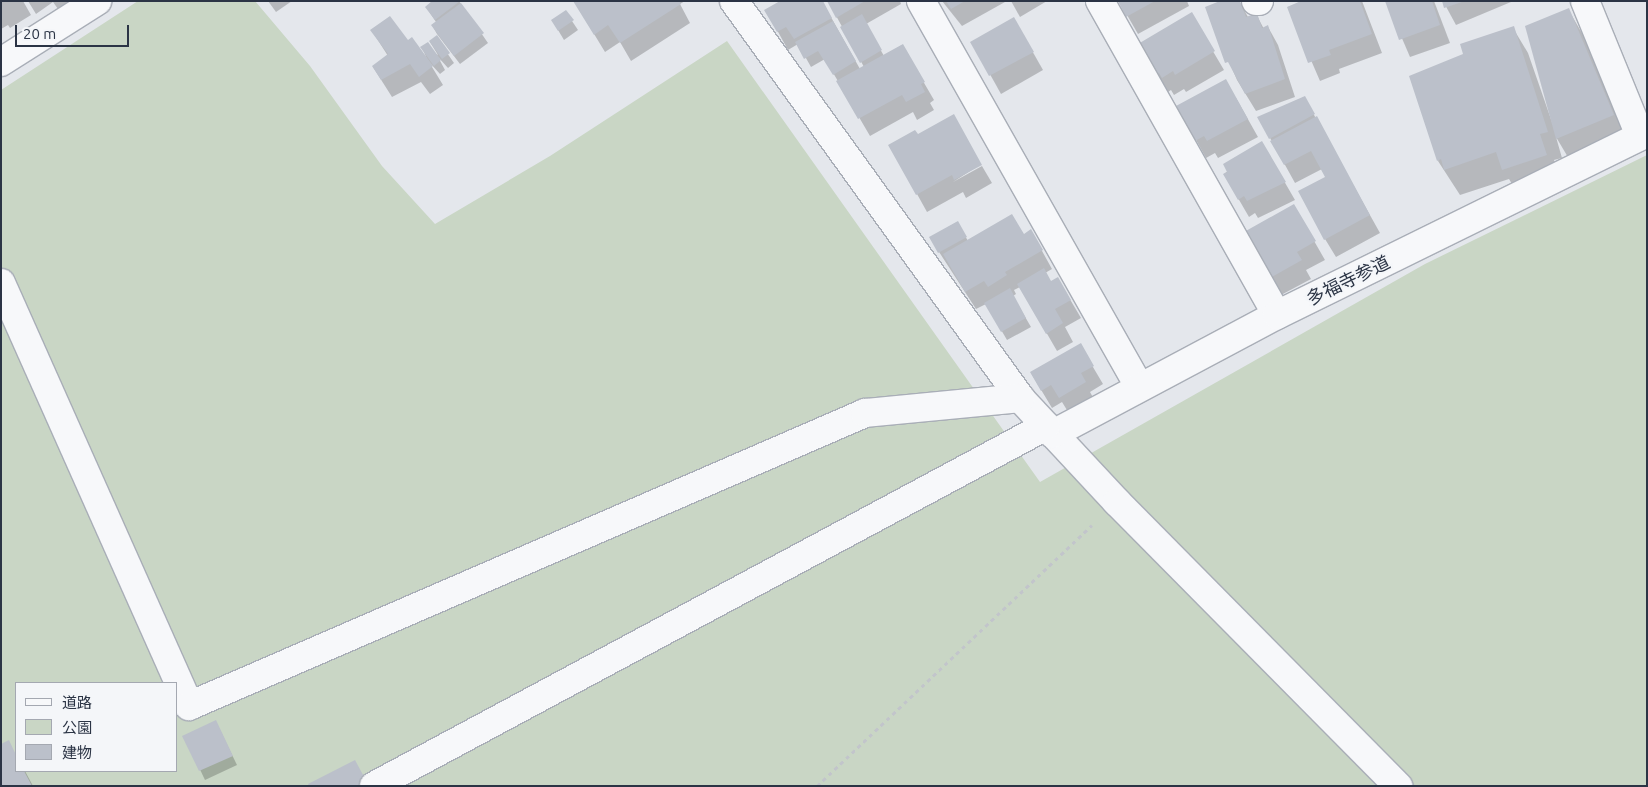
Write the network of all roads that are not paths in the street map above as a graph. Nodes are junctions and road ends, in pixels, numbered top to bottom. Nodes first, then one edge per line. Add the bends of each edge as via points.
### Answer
1 (97, 1) edge
2 (734, 1) edge
3 (921, 1) edge
4 (1100, 1) edge
5 (1585, 1) edge
6 (1, 62) edge
7 (1643, 134) edge
8 (1, 283) edge
9 (1277, 315) junction
10 (1139, 386) junction
11 (1020, 398) junction
12 (1049, 430) junction
13 (374, 786) edge
14 (1398, 786) edge

1 - 6 street
2 - 11 street
3 - 10 street
4 - 9 street
5 - 7 street
7 - 9 street, 多福寺参道
8 - 11 street via 189,706 865,413
9 - 10 street, 多福寺参道
10 - 12 street, 多福寺参道
11 - 12 street
12 - 13 street, 多福寺参道
12 - 14 street

